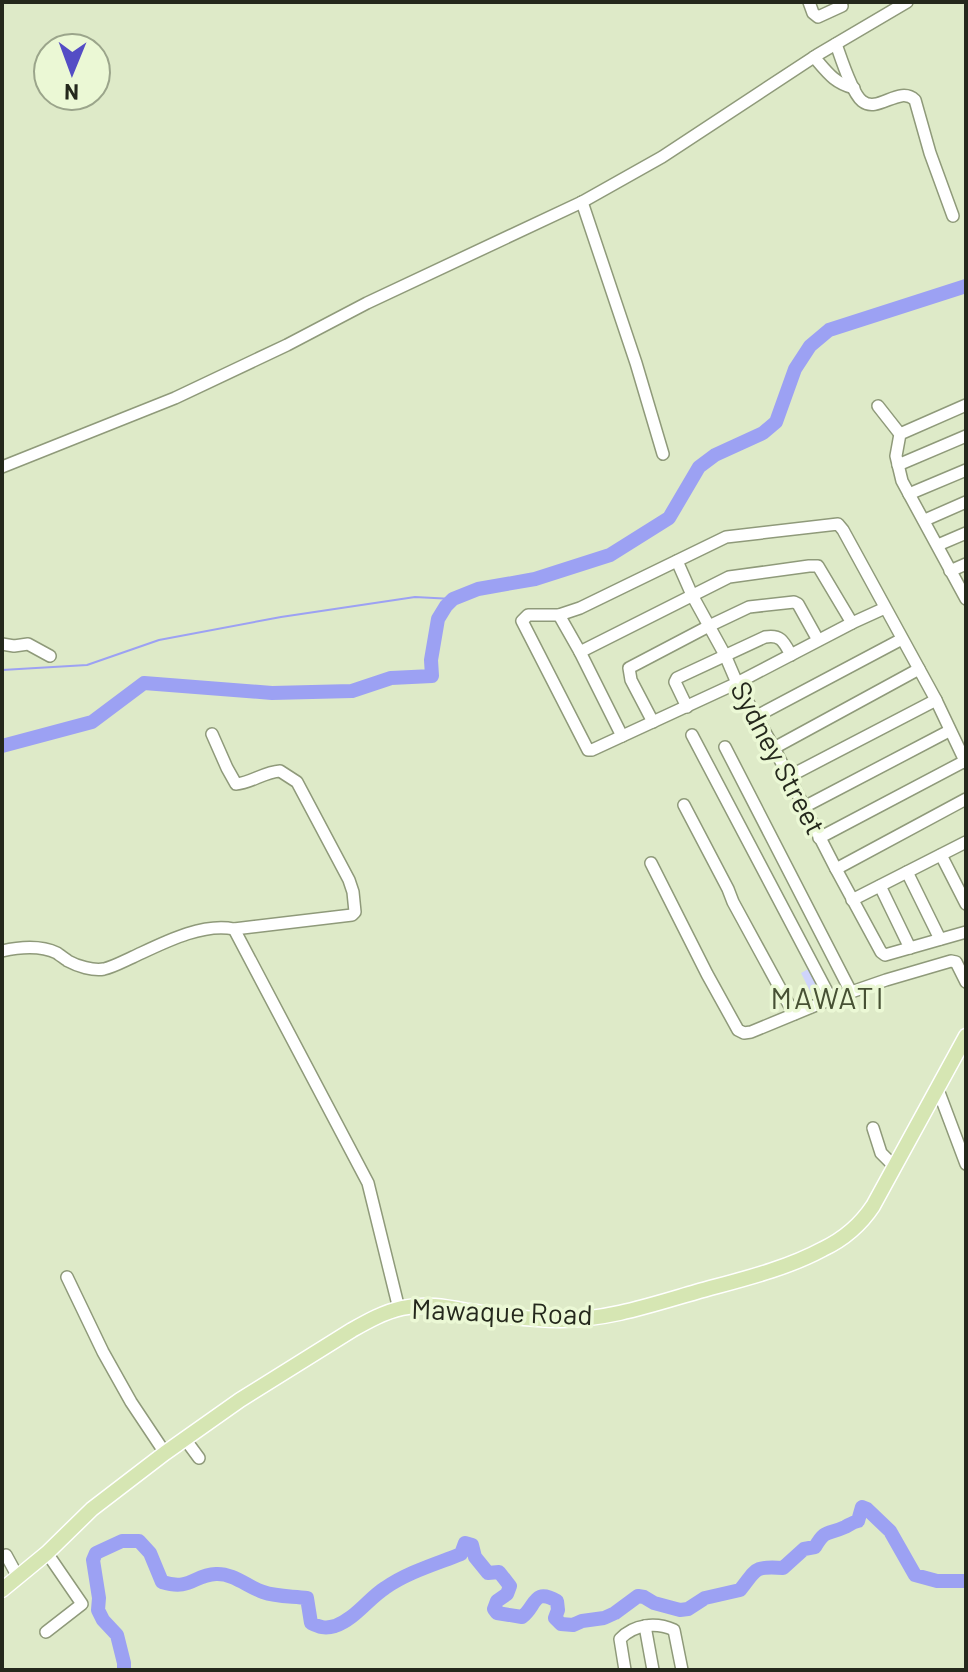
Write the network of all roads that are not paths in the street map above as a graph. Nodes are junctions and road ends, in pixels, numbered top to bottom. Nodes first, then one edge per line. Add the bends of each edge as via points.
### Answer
1 (809, 2) edge
2 (907, 2) edge
3 (844, 3) edge
4 (889, 6) edge
5 (836, 44) junction
6 (814, 57) junction
7 (854, 88) junction
8 (582, 202) junction
9 (953, 216) dead end
10 (966, 405) edge
11 (878, 406) dead end
12 (900, 434) junction
13 (966, 436) edge
14 (663, 454) dead end
15 (898, 465) junction
16 (2, 467) edge
17 (966, 470) edge
18 (909, 494) junction
19 (966, 502) edge
20 (925, 520) junction
21 (966, 533) edge
22 (938, 545) junction
23 (677, 561) junction
24 (966, 564) edge
25 (950, 571) junction
26 (692, 595) junction
27 (966, 597) edge
28 (885, 608) junction
29 (559, 615) junction
30 (852, 623) junction
31 (709, 626) junction
32 (902, 639) junction
33 (818, 640) junction
34 (2, 644) edge
35 (580, 652) junction
36 (725, 655) junction
37 (791, 655) junction
38 (50, 656) dead end
39 (919, 669) junction
40 (737, 683) junction
41 (936, 700) junction
42 (687, 707) junction
43 (755, 717) junction
44 (653, 722) junction
45 (949, 731) junction
46 (212, 734) dead end
47 (692, 735) dead end
48 (622, 736) junction
49 (725, 747) dead end
50 (774, 748) junction
51 (966, 762) edge
52 (788, 777) junction
53 (966, 799) edge
54 (684, 805) dead end
55 (804, 807) junction
56 (819, 838) junction
57 (966, 842) edge
58 (941, 855) junction
59 (651, 863) dead end
60 (836, 869) junction
61 (907, 872) junction
62 (880, 886) junction
63 (852, 900) junction
64 (966, 904) edge
65 (234, 929) junction
66 (966, 932) edge
67 (940, 939) junction
68 (910, 948) junction
69 (2, 951) edge
70 (966, 982) edge
71 (851, 992) junction
72 (831, 999) junction
73 (794, 1014) junction
74 (966, 1036) edge
75 (937, 1087) junction
76 (873, 1128) dead end
77 (966, 1164) edge
78 (895, 1167) junction
79 (67, 1277) dead end
80 (399, 1309) junction
81 (185, 1439) junction
82 (165, 1453) junction
83 (199, 1458) dead end
84 (47, 1553) junction
85 (6, 1555) dead end
86 (18, 1577) junction
87 (2, 1589) edge
88 (645, 1626) junction
89 (46, 1632) dead end
90 (625, 1670) edge
91 (653, 1670) edge
92 (682, 1670) edge

1 - 3 street via 818,17
2 - 4 street
4 - 5 street
5 - 6 street
5 - 7 street
6 - 7 street via 834,80
6 - 8 street via 662,157
7 - 9 street via 871,105 903,94 915,100
8 - 14 street
8 - 16 street via 175,398
10 - 12 street
11 - 12 street
12 - 15 street
13 - 15 street
15 - 18 street
17 - 18 street
18 - 20 street
19 - 20 street
20 - 22 street
21 - 22 street
22 - 25 street
23 - 26 street, Sydney Street
23 - 28 street via 731,536 838,524
23 - 29 street
24 - 25 street
25 - 27 street
26 - 30 street via 740,574 818,566
26 - 31 street, Sydney Street
26 - 35 street
28 - 30 street
28 - 32 street
29 - 35 street
29 - 48 street via 528,615 522,621 588,750
30 - 33 street
31 - 33 street via 749,607 794,602
31 - 36 street, Sydney Street
31 - 44 street via 629,668
32 - 39 street
32 - 43 street
33 - 37 street
34 - 38 street via 28,644
35 - 48 street
36 - 37 street via 772,636 782,639
36 - 40 street, Sydney Street
36 - 42 street via 675,680
37 - 40 street
39 - 41 street
39 - 50 street
40 - 42 street
40 - 43 street, Sydney Street
41 - 45 street
41 - 52 street
42 - 44 street
43 - 50 street, Sydney Street
44 - 48 street
45 - 51 street
45 - 55 street
46 - 65 street via 236,784 280,771 297,782 349,880 355,905 352,915
47 - 72 street
49 - 71 street
50 - 52 street, Sydney Street
51 - 56 street
52 - 55 street, Sydney Street
53 - 60 street
54 - 73 street
55 - 56 street, Sydney Street
56 - 60 street, Sydney Street
57 - 58 street
58 - 61 street
58 - 64 street
59 - 73 street via 738,1030 751,1032
60 - 63 street, Sydney Street
61 - 62 street
61 - 67 street
62 - 63 street
62 - 68 street
63 - 68 street, Sydney Street via 883,954
65 - 69 street via 200,930 102,970 43,949
65 - 80 street via 368,1183
66 - 67 street
67 - 68 street
70 - 71 street via 959,965 951,961
71 - 72 street
72 - 73 street
74 - 75 main road, Mawaque Road
75 - 77 street
75 - 78 main road, Mawaque Road
76 - 78 street via 881,1153
78 - 80 main road, Mawaque Road via 867,1215 841,1239 734,1282 627,1312 572,1319 432,1305
79 - 82 street via 103,1352
80 - 81 main road, Mawaque Road via 352,1330
81 - 82 main road, Mawaque Road
81 - 83 street
82 - 84 main road, Mawaque Road via 92,1509
84 - 86 main road, Mawaque Road
84 - 89 street via 82,1604
85 - 86 street
86 - 87 main road, Mawaque Road
88 - 90 street via 620,1639
88 - 91 street
88 - 92 street via 674,1630

